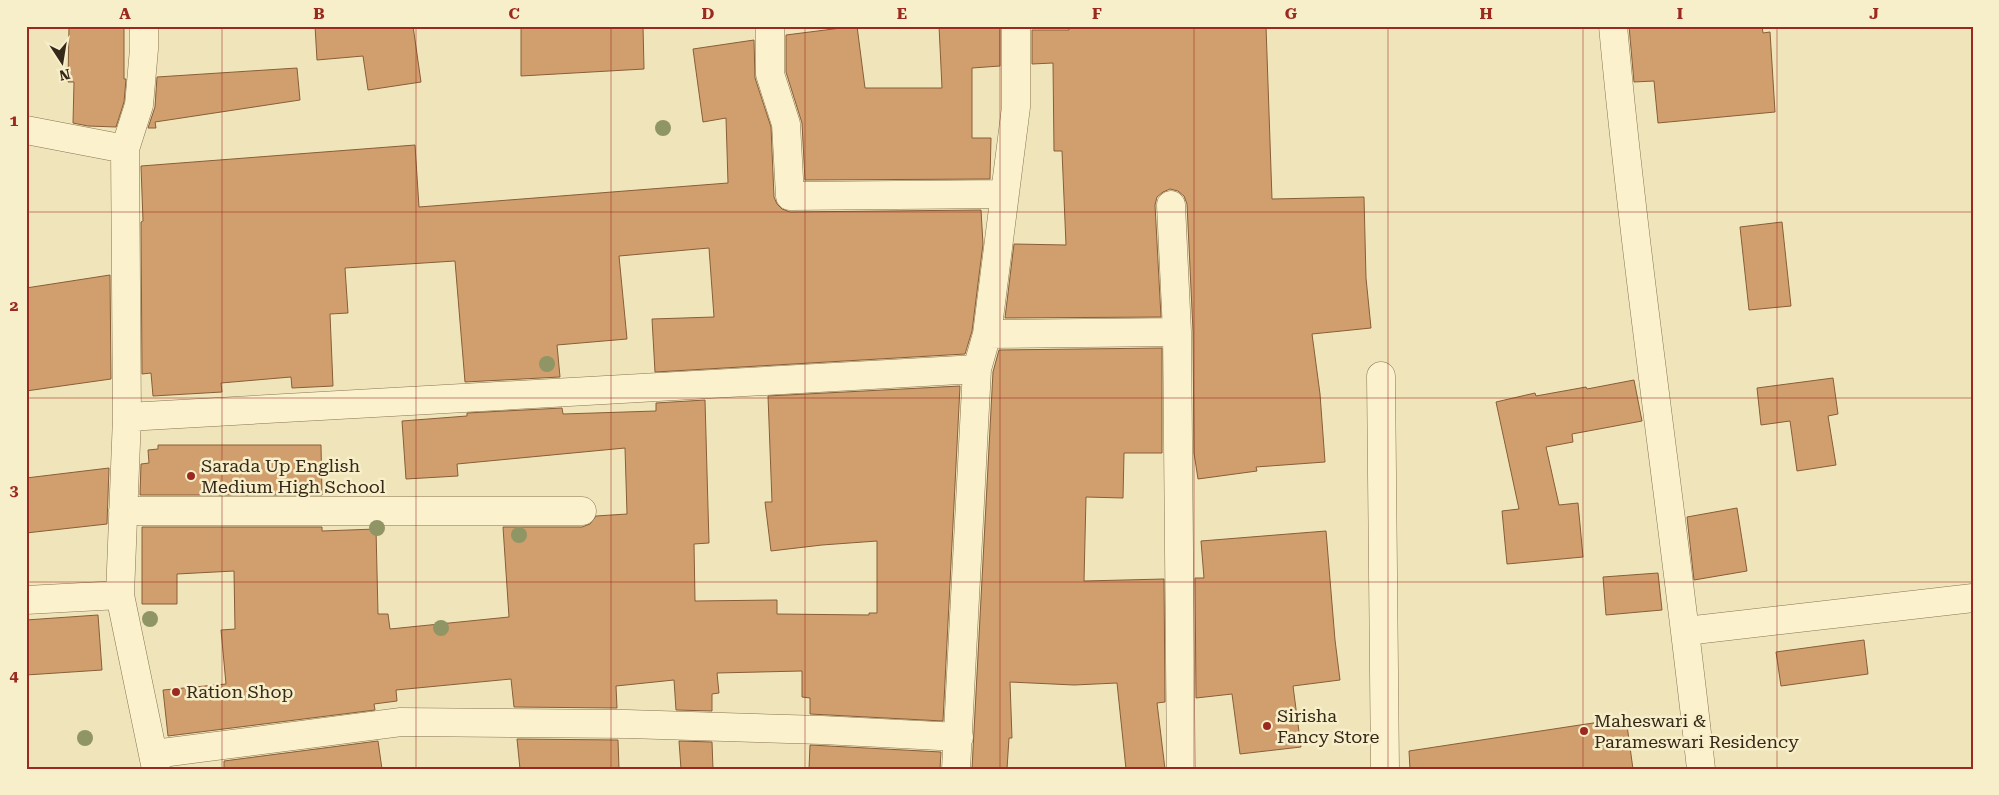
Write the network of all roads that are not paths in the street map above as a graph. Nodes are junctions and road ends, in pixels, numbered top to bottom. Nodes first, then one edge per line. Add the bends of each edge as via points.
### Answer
1 (144, 26) edge
2 (770, 26) edge
3 (1016, 26) edge
4 (1613, 26) edge
5 (26, 130) edge
6 (125, 149) junction
7 (1005, 194) junction
8 (1171, 205) dead end
9 (1177, 332) junction
10 (987, 334) junction
11 (977, 369) junction
12 (1381, 376) dead end
13 (127, 418) junction
14 (123, 511) junction
15 (582, 511) dead end
16 (120, 595) junction
17 (1973, 598) edge
18 (26, 600) edge
19 (1686, 631) junction
20 (959, 737) junction
21 (155, 761) edge
22 (956, 769) edge
23 (1181, 769) edge
24 (1385, 769) edge
25 (1701, 769) edge

1 - 6 street via 139,105
2 - 7 street via 770,74 786,124 790,196
3 - 7 street via 1016,107
4 - 19 street via 1621,114
5 - 6 street
6 - 13 street
7 - 10 street
8 - 9 street
9 - 10 street
9 - 23 street
10 - 11 street
11 - 13 street
11 - 20 street
12 - 24 street
13 - 14 street
14 - 15 street
14 - 16 street
16 - 18 street
16 - 21 street
17 - 19 street
19 - 25 street
20 - 21 street via 637,724 401,722
20 - 22 street

